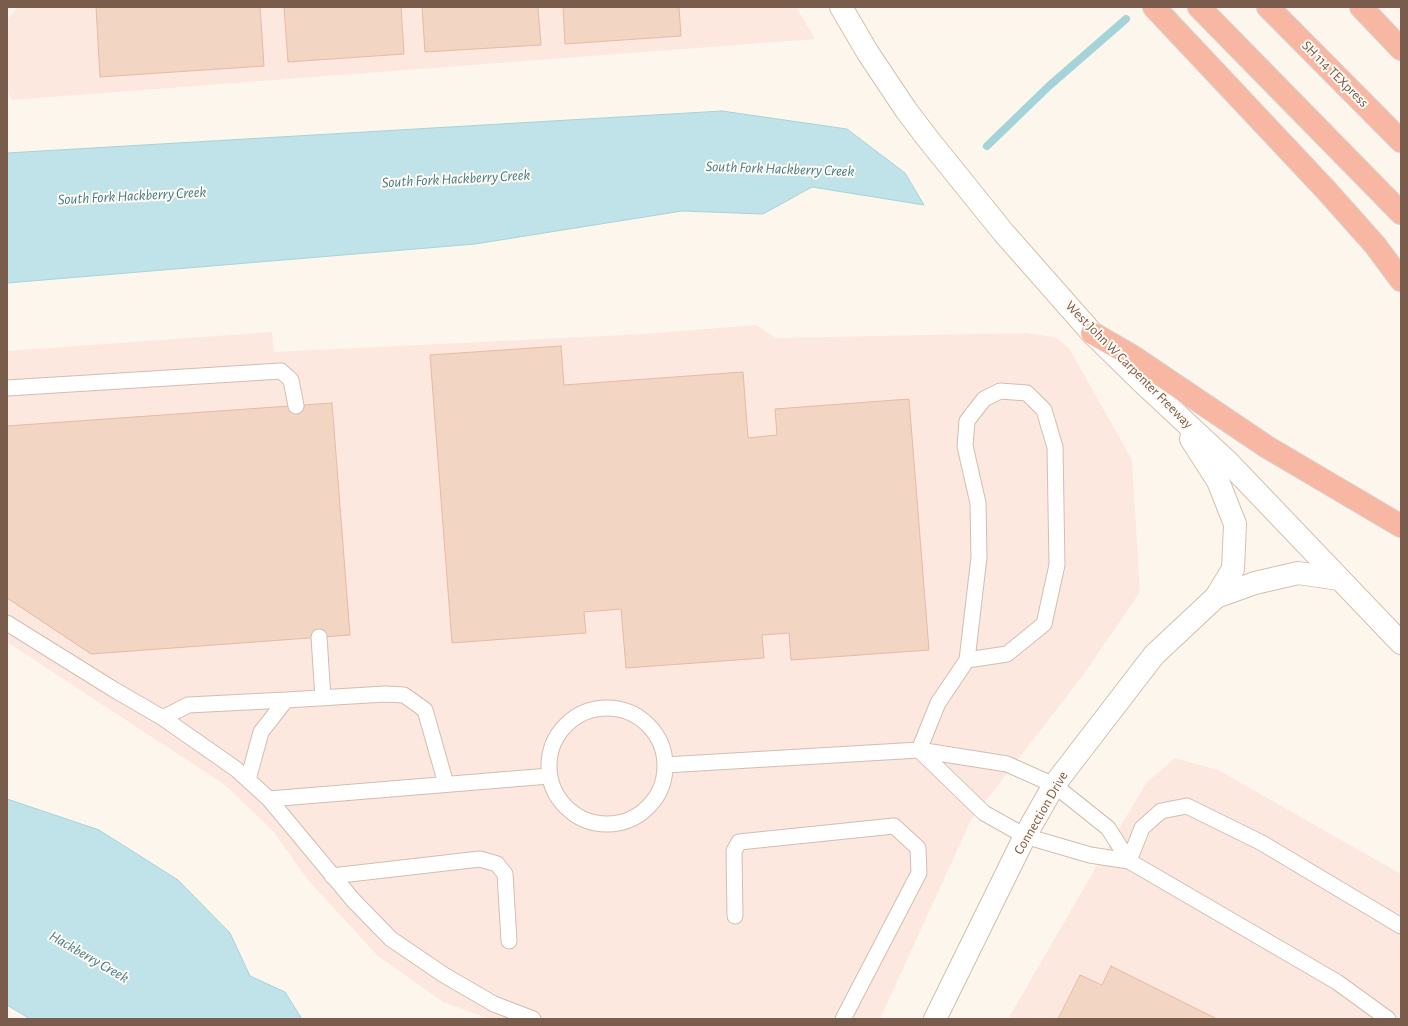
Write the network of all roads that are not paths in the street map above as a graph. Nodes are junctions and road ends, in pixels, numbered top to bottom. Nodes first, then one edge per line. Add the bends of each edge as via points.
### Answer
1 (842, 7) edge
2 (1154, 7) edge
3 (1199, 7) edge
4 (1268, 7) edge
5 (1361, 7) edge
6 (1401, 49) edge
7 (1401, 141) edge
8 (1401, 213) edge
9 (1401, 280) edge
10 (1092, 333) junction
11 (7, 388) edge
12 (296, 406) dead end
13 (1175, 414) junction
14 (1395, 522) edge
15 (1339, 579) junction
16 (1216, 597) junction
17 (7, 623) edge
18 (319, 637) dead end
19 (1401, 643) edge
20 (967, 660) junction
21 (323, 698) junction
22 (286, 700) junction
23 (163, 718) junction
24 (919, 750) junction
25 (665, 765) junction
26 (549, 776) junction
27 (248, 780) junction
28 (446, 784) junction
29 (1054, 785) junction
30 (269, 799) junction
31 (1025, 836) junction
32 (1129, 861) junction
33 (332, 876) junction
34 (735, 916) dead end
35 (1401, 926) edge
36 (509, 941) dead end
37 (534, 1019) edge
38 (843, 1019) edge
39 (935, 1019) edge
40 (1388, 1019) edge

1 - 10 main road, West John W Carpenter Freeway via 868,53 928,139 1003,232
2 - 9 highway via 1326,190 1375,245
3 - 8 highway
4 - 7 highway, SH 114 TEXpress
5 - 6 highway
10 - 13 main road, West John W Carpenter Freeway
10 - 14 highway via 1132,356 1267,447
11 - 12 lane via 281,371 292,380
13 - 15 main road, West John W Carpenter Freeway via 1229,463
13 - 16 main road via 1218,481 1235,524 1233,569
15 - 16 main road via 1298,573 1255,583
15 - 19 main road, West John W Carpenter Freeway
16 - 29 main road, Connection Drive via 1154,655
17 - 23 lane
18 - 21 lane
20 - 20 lane via 1007,654 1044,624 1057,565 1055,447 1044,410 1027,393 1000,391 984,399 967,421 965,446 978,504 979,557
20 - 24 lane via 938,703
21 - 22 lane
21 - 28 lane via 404,694 424,710
22 - 23 lane via 188,705
22 - 27 lane via 261,732
23 - 27 lane
24 - 25 lane
24 - 29 lane via 1006,764
24 - 31 lane via 984,813
25 - 26 lane via 662,784 653,801 639,814 622,823 603,824 584,820 567,809 556,794
25 - 26 lane via 661,746 652,730 637,717 620,710 601,709 583,713 567,724 555,739 549,757
26 - 28 lane
27 - 30 lane
28 - 30 lane
29 - 31 main road, Connection Drive
29 - 32 lane via 1108,828
30 - 33 lane
31 - 32 lane via 1090,855
31 - 39 main road, Connection Drive
32 - 35 lane via 1142,828 1161,811 1187,806 1262,843
32 - 40 lane via 1337,982
33 - 36 lane via 480,858 497,864 505,874
33 - 37 lane via 391,939 444,975 494,1004
34 - 38 lane via 734,851 739,842 894,826 918,848 919,873

